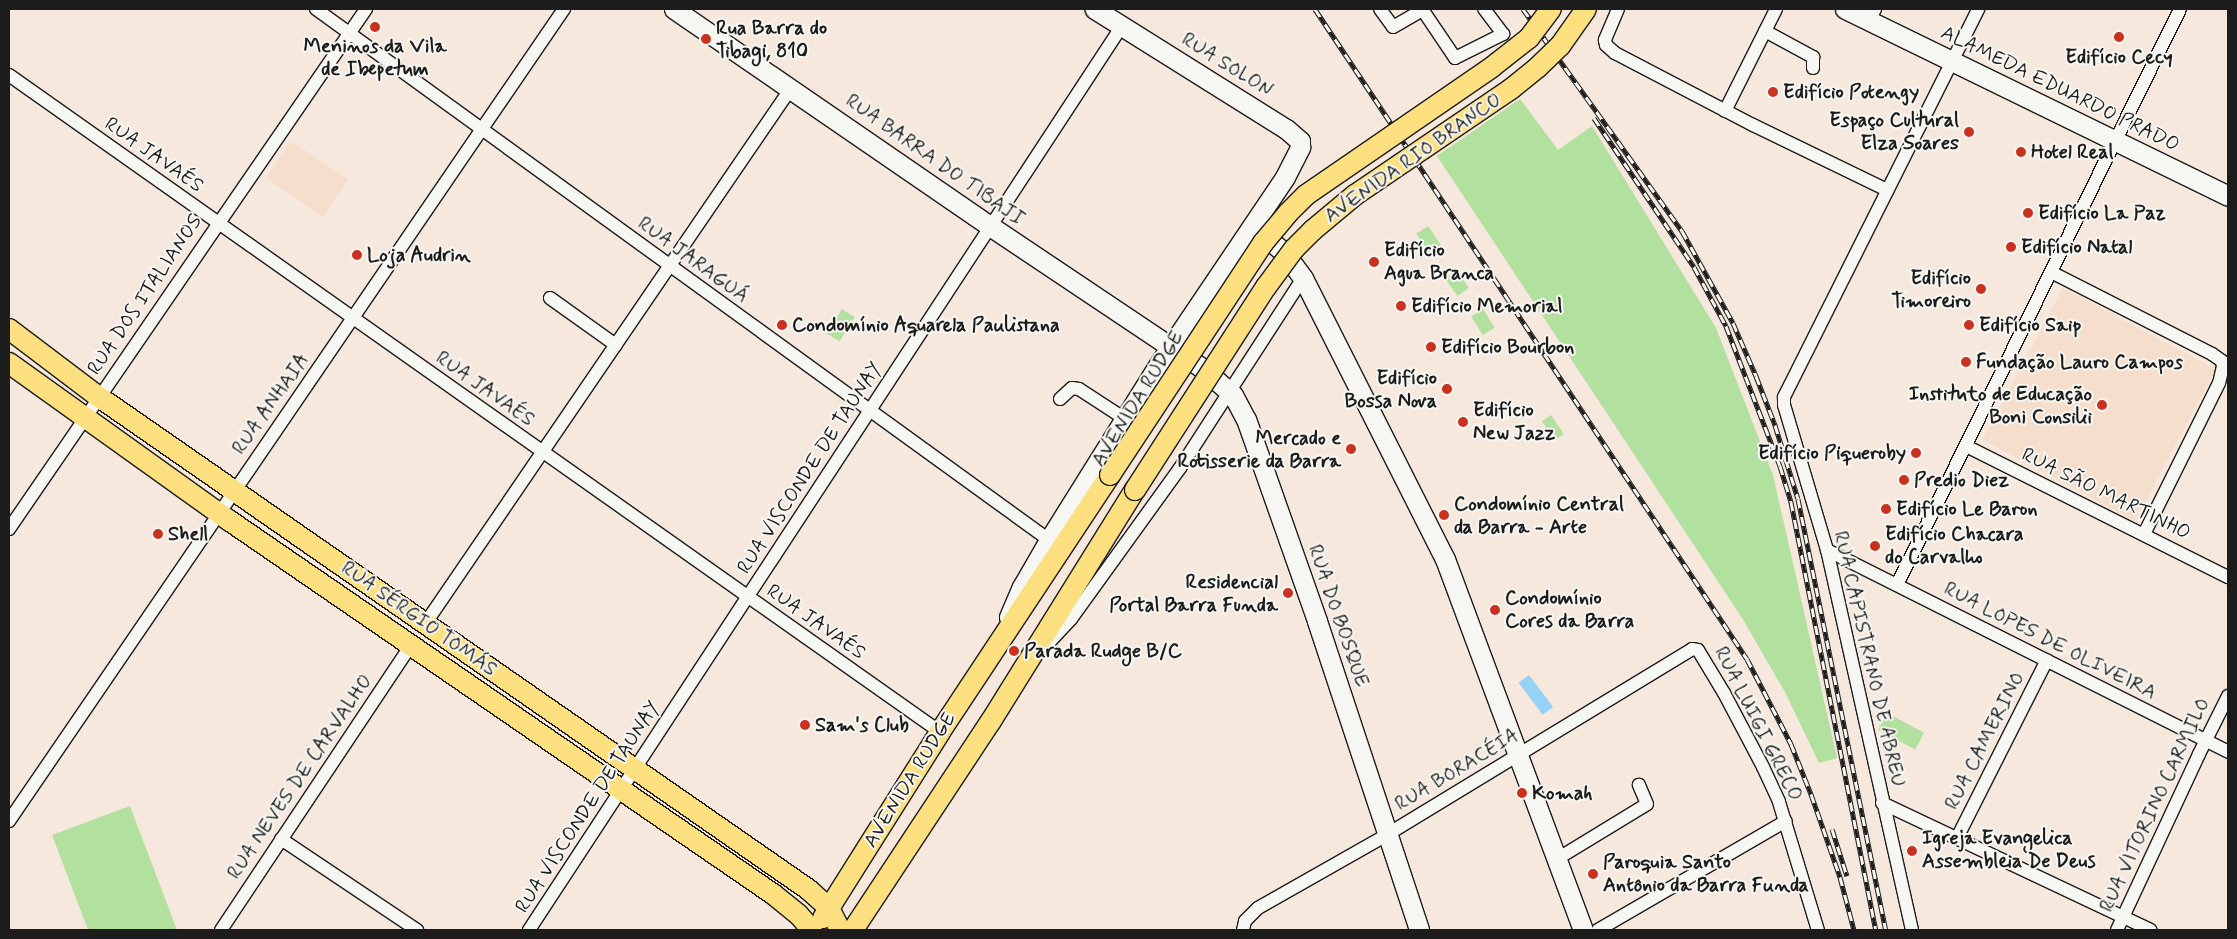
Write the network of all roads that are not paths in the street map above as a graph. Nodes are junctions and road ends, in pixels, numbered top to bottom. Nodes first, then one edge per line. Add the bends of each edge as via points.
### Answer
1 (316, 9) edge
2 (366, 9) edge
3 (564, 9) edge
4 (674, 9) edge
5 (1095, 9) edge
6 (1380, 9) edge
7 (1422, 9) edge
8 (1484, 9) edge
9 (1551, 9) edge
10 (1586, 9) edge
11 (1618, 9) edge
12 (1776, 9) edge
13 (1845, 9) edge
14 (1978, 9) edge
15 (2180, 9) edge
16 (1872, 14) edge
17 (1122, 26) junction
18 (1765, 31) junction
19 (350, 33) junction
20 (1952, 61) junction
21 (1814, 68) dead end
22 (9, 75) edge
23 (791, 88) junction
24 (1725, 111) junction
25 (481, 130) junction
26 (2116, 141) junction
27 (1285, 177) joint
28 (1887, 190) junction
29 (2228, 196) edge
30 (217, 223) junction
31 (1251, 225) junction
32 (990, 226) junction
33 (670, 266) junction
34 (2051, 272) junction
35 (1303, 278) junction
36 (550, 298) dead end
37 (354, 319) junction
38 (9, 329) edge
39 (616, 345) junction
40 (1170, 347) junction
41 (9, 363) edge
42 (1230, 391) junction
43 (99, 397) junction
44 (1060, 399) dead end
45 (870, 410) junction
46 (85, 418) junction
47 (1125, 419) junction
48 (1966, 446) junction
49 (542, 452) junction
50 (1110, 475) joint
51 (1135, 490) joint
52 (234, 491) junction
53 (218, 513) junction
54 (9, 529) edge
55 (2144, 534) junction
56 (1049, 540) junction
57 (1827, 550) junction
58 (2228, 576) edge
59 (1897, 585) junction
60 (747, 597) junction
61 (425, 624) junction
62 (1007, 631) junction
63 (411, 645) junction
64 (1698, 650) joint
65 (2046, 660) junction
66 (1024, 667) junction
67 (2228, 696) edge
68 (940, 732) junction
69 (2206, 741) junction
70 (2228, 752) edge
71 (1519, 755) junction
72 (635, 769) junction
73 (1639, 785) dead end
74 (621, 790) junction
75 (1882, 803) junction
76 (9, 821) edge
77 (1786, 821) junction
78 (1388, 834) junction
79 (1957, 838) junction
80 (281, 839) junction
81 (1557, 859) junction
82 (829, 908) junction
83 (2123, 917) junction
84 (221, 930) edge
85 (417, 930) edge
86 (529, 930) edge
87 (813, 930) edge
88 (840, 930) edge
89 (853, 930) edge
90 (1243, 930) edge
91 (1420, 930) edge
92 (1583, 930) edge
93 (1598, 930) edge
94 (1818, 930) edge
95 (1912, 930) edge
96 (2117, 930) edge
97 (2151, 930) edge

1 - 19 street, RUA JARAGUÁ
2 - 19 street, RUA DOS ITALIANOS
3 - 25 street, RUA ANHAIA
4 - 23 street, RUA BARRA DO TIBAJI
5 - 17 street, RUA SOLON
6 - 7 street via 1393,28
7 - 8 street via 1455,58 1503,34
9 - 50 main road, AVENIDA RIO BRANCO, bridge via 1529,38 1492,67 1306,195 1288,213 1263,243
10 - 51 main road, AVENIDA RIO BRANCO, bridge via 1560,46 1537,68 1355,195 1294,249
11 - 24 street via 1606,35 1606,45 1621,57
12 - 18 street
13 - 16 street, ALAMEDA EDUARDO PRADO
14 - 20 street
15 - 26 street
16 - 20 street, ALAMEDA EDUARDO PRADO
17 - 27 street, RUA SOLON via 1300,141
17 - 32 street, RUA VISCONDE DE TAUNAY
18 - 21 street via 1813,57
18 - 24 street
19 - 25 street, RUA JARAGUÁ
19 - 30 street, RUA DOS ITALIANOS
20 - 26 street, ALAMEDA EDUARDO PRADO
20 - 28 street
22 - 30 street, RUA JAVAÉS
23 - 32 street, RUA BARRA DO TIBAJI
23 - 33 street
24 - 28 street
25 - 33 street, RUA JARAGUÁ
25 - 37 street, RUA ANHAIA
26 - 29 street, ALAMEDA EDUARDO PRADO
26 - 34 street
27 - 31 street, AVENIDA RUDGE
28 - 57 street, RUA CAPISTRANO DE ABREU via 1784,397
30 - 37 street, RUA JAVAÉS
30 - 43 street, RUA DOS ITALIANOS
31 - 35 street via 1284,252
31 - 40 street, AVENIDA RUDGE
32 - 40 street, RUA BARRA DO TIBAJI
32 - 45 street, RUA VISCONDE DE TAUNAY
33 - 39 street
33 - 45 street, RUA JARAGUÁ
34 - 48 street
34 - 55 street via 2222,361 2218,383
35 - 42 street, AVENIDA RUDGE
35 - 71 street via 1445,559
36 - 39 street
37 - 49 street, RUA JAVAÉS
37 - 52 street, RUA ANHAIA
38 - 43 main road, RUA SÉRGIO TOMÁS
39 - 49 street
40 - 42 street, RUA DO BOSQUE
40 - 47 street, AVENIDA RUDGE
41 - 46 main road, RUA SÉRGIO TOMÁS
42 - 66 street, AVENIDA RUDGE via 1180,468 1071,619
42 - 78 street, RUA DO BOSQUE via 1246,419
43 - 46 street, RUA DOS ITALIANOS
43 - 52 main road, RUA SÉRGIO TOMÁS
44 - 47 street via 1072,388 1079,389
45 - 56 street, RUA JARAGUÁ
45 - 60 street, RUA VISCONDE DE TAUNAY
46 - 53 main road, RUA SÉRGIO TOMÁS
46 - 54 street, RUA DOS ITALIANOS
47 - 56 street, AVENIDA RUDGE
48 - 55 street, RUA SÃO MARTINHO
48 - 59 street
49 - 60 street, RUA JAVAÉS
49 - 61 street
50 - 62 main road, AVENIDA RUDGE
51 - 66 main road, AVENIDA RUDGE
52 - 53 street, RUA ANHAIA
52 - 61 main road, RUA SÉRGIO TOMÁS
53 - 63 main road, RUA SÉRGIO TOMÁS
53 - 76 street, RUA ANHAIA
55 - 58 street, RUA SÃO MARTINHO
56 - 62 street, AVENIDA RUDGE via 1017,599
57 - 59 street, RUA LOPES DE OLIVEIRA
57 - 75 street, RUA CAPISTRANO DE ABREU
59 - 65 street, RUA LOPES DE OLIVEIRA
60 - 68 street, RUA JAVAÉS
60 - 72 street, RUA VISCONDE DE TAUNAY
61 - 72 main road, RUA SÉRGIO TOMÁS
62 - 68 main road, AVENIDA RUDGE
63 - 74 main road, RUA SÉRGIO TOMÁS
63 - 80 street, RUA NEVES DE CARVALHO
64 - 71 street, RUA BORACÉIA via 1692,648
64 - 77 street, RUA LUIGI GRECO via 1763,767
65 - 69 street, RUA LOPES DE OLIVEIRA
65 - 79 street, RUA CAMERINO
66 - 89 main road, AVENIDA RUDGE
67 - 69 street, RUA VITORINO CARMILO
68 - 82 main road, AVENIDA RUDGE
69 - 70 street, RUA LOPES DE OLIVEIRA
69 - 83 street, RUA VITORINO CARMILO
71 - 78 street, RUA BORACÉIA
71 - 81 street
72 - 74 street, RUA VISCONDE DE TAUNAY
72 - 82 main road, RUA SÉRGIO TOMÁS via 809,890
73 - 81 street via 1647,804
74 - 86 street, RUA VISCONDE DE TAUNAY
74 - 87 main road, RUA SÉRGIO TOMÁS via 773,894
75 - 79 street
75 - 95 street, RUA CAPISTRANO DE ABREU
77 - 93 street
77 - 94 street, RUA LUIGI GRECO
78 - 90 street, RUA BORACÉIA via 1258,908 1245,921
78 - 91 street, RUA DO BOSQUE
79 - 83 street
80 - 84 street, RUA NEVES DE CARVALHO
80 - 85 street
81 - 92 street
82 - 87 main road, AVENIDA RUDGE
82 - 88 main road
83 - 96 street, RUA VITORINO CARMILO
83 - 97 street

